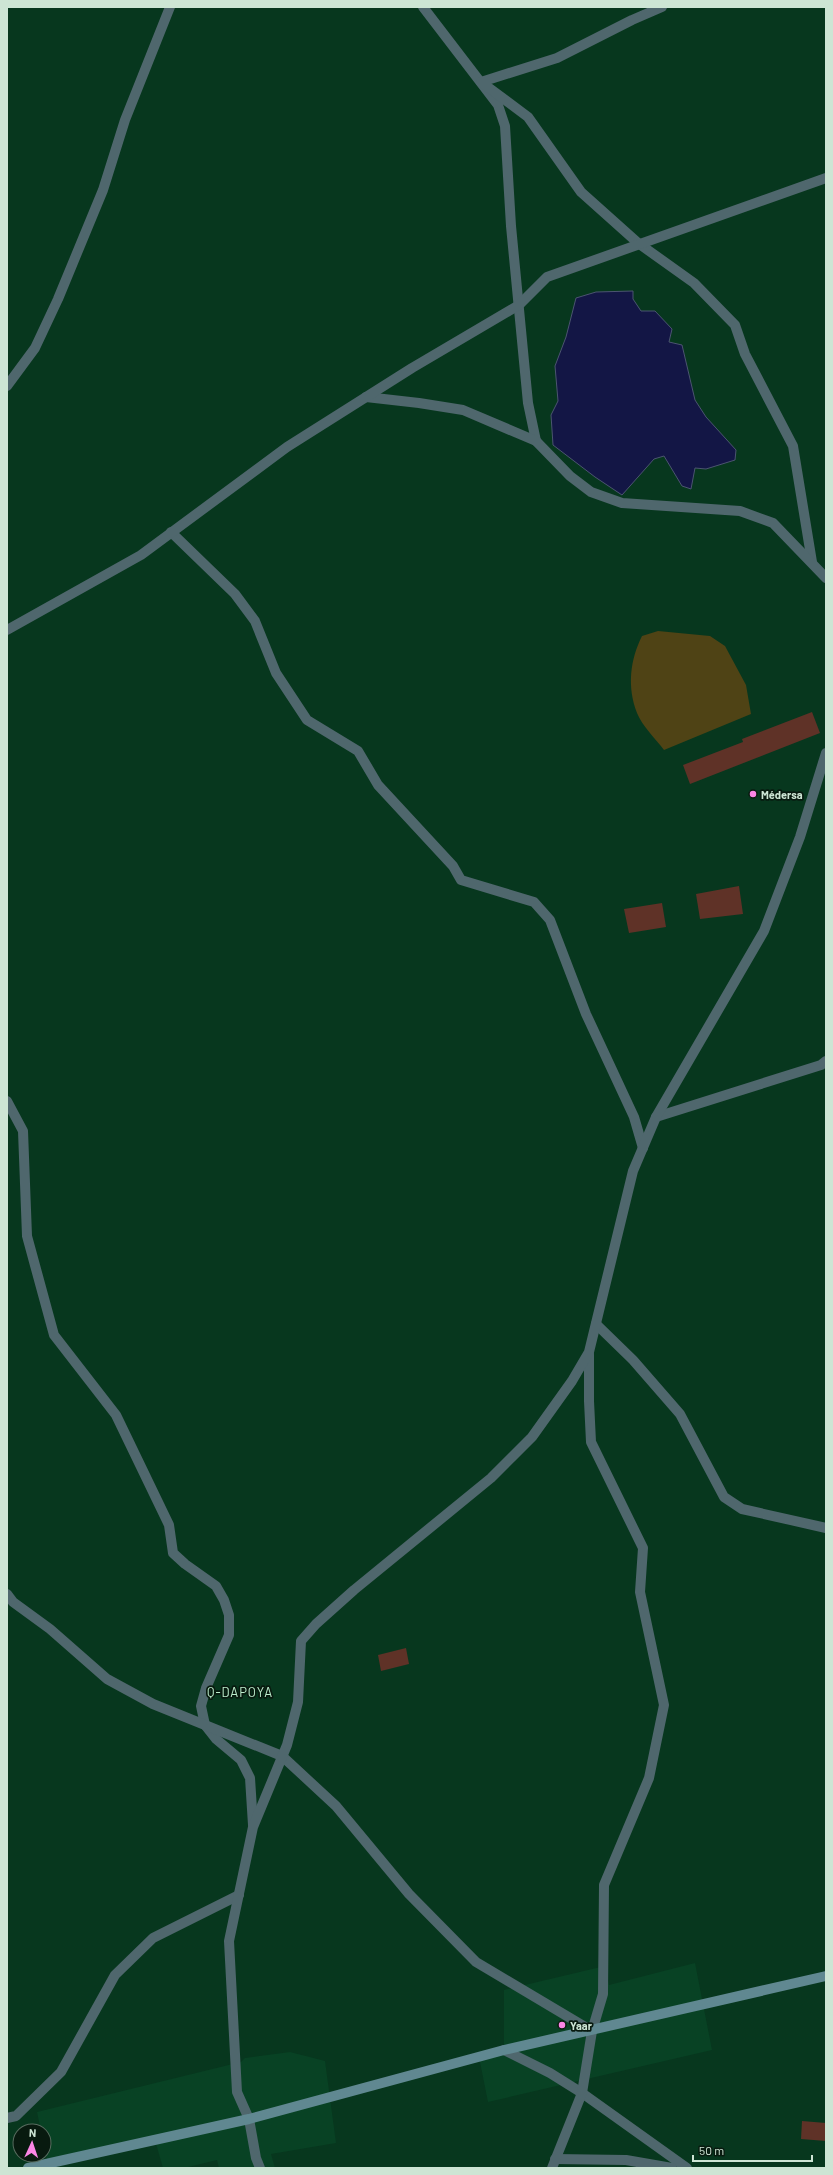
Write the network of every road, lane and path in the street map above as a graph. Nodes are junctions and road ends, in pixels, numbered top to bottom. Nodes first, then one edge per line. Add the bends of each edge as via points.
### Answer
1 (170, 7) edge
2 (423, 7) edge
3 (662, 7) edge
4 (481, 82) junction
5 (826, 178) edge
6 (638, 243) junction
7 (519, 305) junction
8 (7, 386) edge
9 (366, 397) junction
10 (536, 441) junction
11 (171, 532) junction
12 (812, 562) junction
13 (826, 578) edge
14 (7, 630) edge
15 (826, 753) edge
16 (826, 1061) edge
17 (7, 1101) edge
18 (656, 1117) junction
19 (643, 1148) junction
20 (596, 1324) junction
21 (589, 1352) junction
22 (826, 1528) edge
23 (7, 1594) edge
24 (205, 1725) junction
25 (282, 1756) junction
26 (254, 1827) junction
27 (239, 1894) junction
28 (826, 1976) edge
29 (592, 2031) junction
30 (504, 2050) junction
31 (582, 2093) junction
32 (7, 2118) edge
33 (249, 2119) junction
34 (553, 2164) edge
35 (28, 2168) edge
36 (260, 2168) edge
37 (672, 2168) edge
38 (687, 2168) edge

1 - 8 street via 125,120 103,190 58,299 35,348
2 - 4 street
3 - 4 street via 557,58
4 - 6 street via 528,116 581,192
4 - 7 street via 498,105 505,126
5 - 6 street
6 - 7 street via 547,277
6 - 12 street via 694,283 735,325 745,354 792,446
7 - 9 street
7 - 10 street via 528,403
9 - 10 street via 463,410
9 - 11 street via 287,447
10 - 12 street via 570,476 591,492 622,503 740,511 773,523
11 - 14 street via 141,555
11 - 19 street via 236,594 255,621 276,673 307,720 358,750 378,785 453,866 461,880 534,902 550,920 586,1014 634,1117
12 - 13 street
15 - 18 street via 800,837 764,931
16 - 18 street via 821,1065
17 - 24 street via 23,1131 27,1236 54,1335 116,1415 169,1526 173,1553 216,1586 226,1605 229,1635 201,1706
18 - 19 street
19 - 20 street via 633,1171
20 - 21 street
20 - 22 street via 633,1360 680,1414 724,1497 742,1509
21 - 25 street via 572,1381 532,1437 491,1478 354,1590 301,1641 298,1702
21 - 29 street via 588,1401 591,1442 643,1548 640,1592 664,1705 649,1778 604,1886 603,1994
23 - 24 street via 13,1602 50,1629 107,1679 153,1704
24 - 25 street
24 - 26 street via 216,1739 242,1760 250,1778
25 - 26 street
25 - 29 street via 336,1806 409,1894 476,1962
26 - 27 street
27 - 32 street via 153,1938 115,1975 61,2072 16,2116
27 - 33 street via 229,1941 237,2092
28 - 29 street
29 - 30 street
29 - 31 street
30 - 31 street via 550,2073
30 - 33 street
31 - 34 street
31 - 38 street
33 - 35 street
33 - 36 street
34 - 37 street via 626,2160

